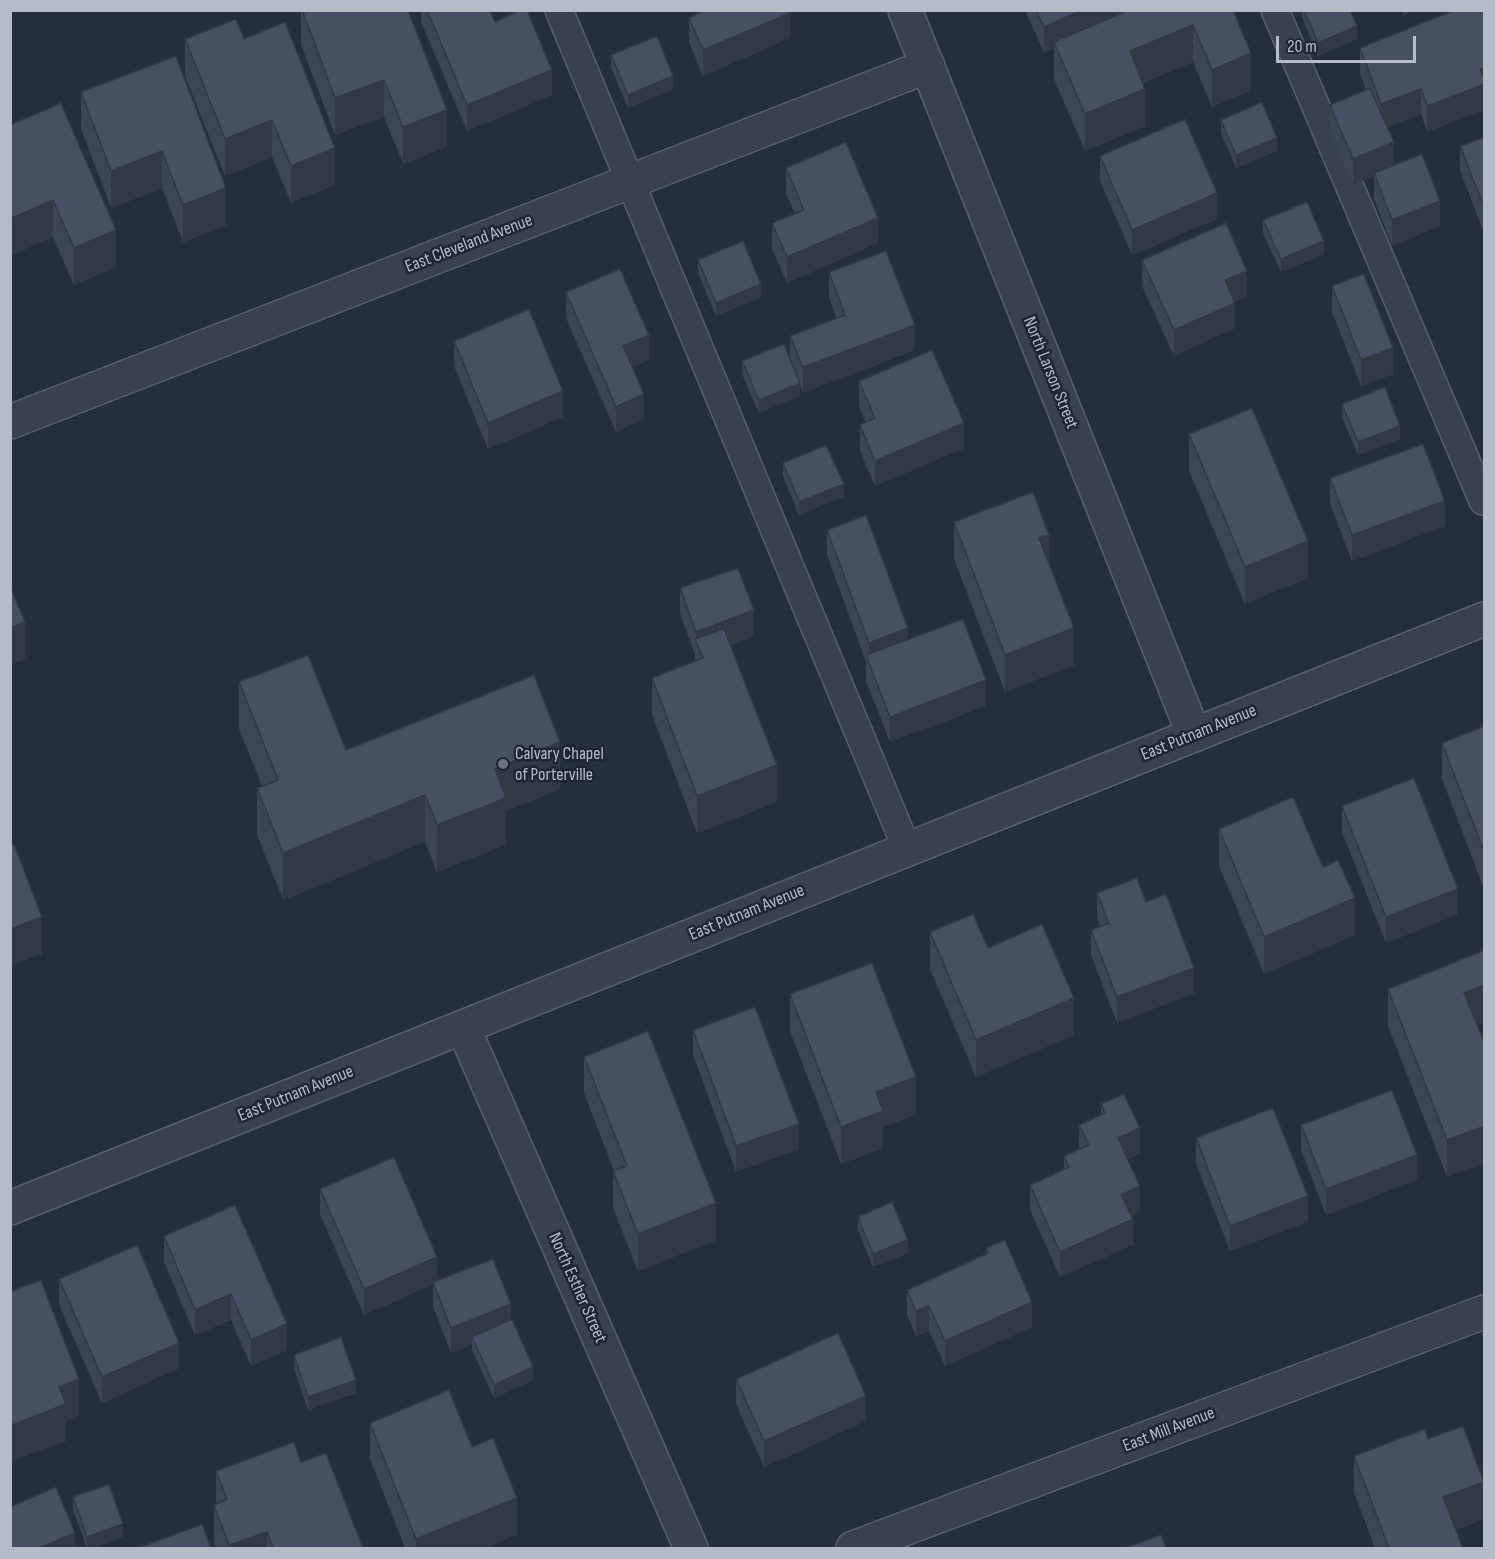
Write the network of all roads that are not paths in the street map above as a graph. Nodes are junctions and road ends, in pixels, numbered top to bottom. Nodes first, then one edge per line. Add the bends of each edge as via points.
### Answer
1 (559, 10) edge
2 (905, 10) edge
3 (1275, 10) edge
4 (928, 66) junction
5 (631, 182) junction
6 (10, 422) edge
7 (1484, 501) edge
8 (1485, 619) edge
9 (1194, 735) junction
10 (907, 849) junction
11 (463, 1027) junction
12 (10, 1208) edge
13 (1485, 1312) edge
14 (691, 1548) edge
15 (853, 1548) edge

1 - 5 lane
2 - 4 street, North Larson Street
3 - 7 lane
4 - 5 street, East Cleveland Avenue
4 - 9 street, North Larson Street
5 - 6 street, East Cleveland Avenue
5 - 10 lane
8 - 9 street, East Putnam Avenue
9 - 10 street, East Putnam Avenue
10 - 11 street, East Putnam Avenue
11 - 12 street, East Putnam Avenue
11 - 14 street, North Esther Street
13 - 15 street, East Mill Avenue

